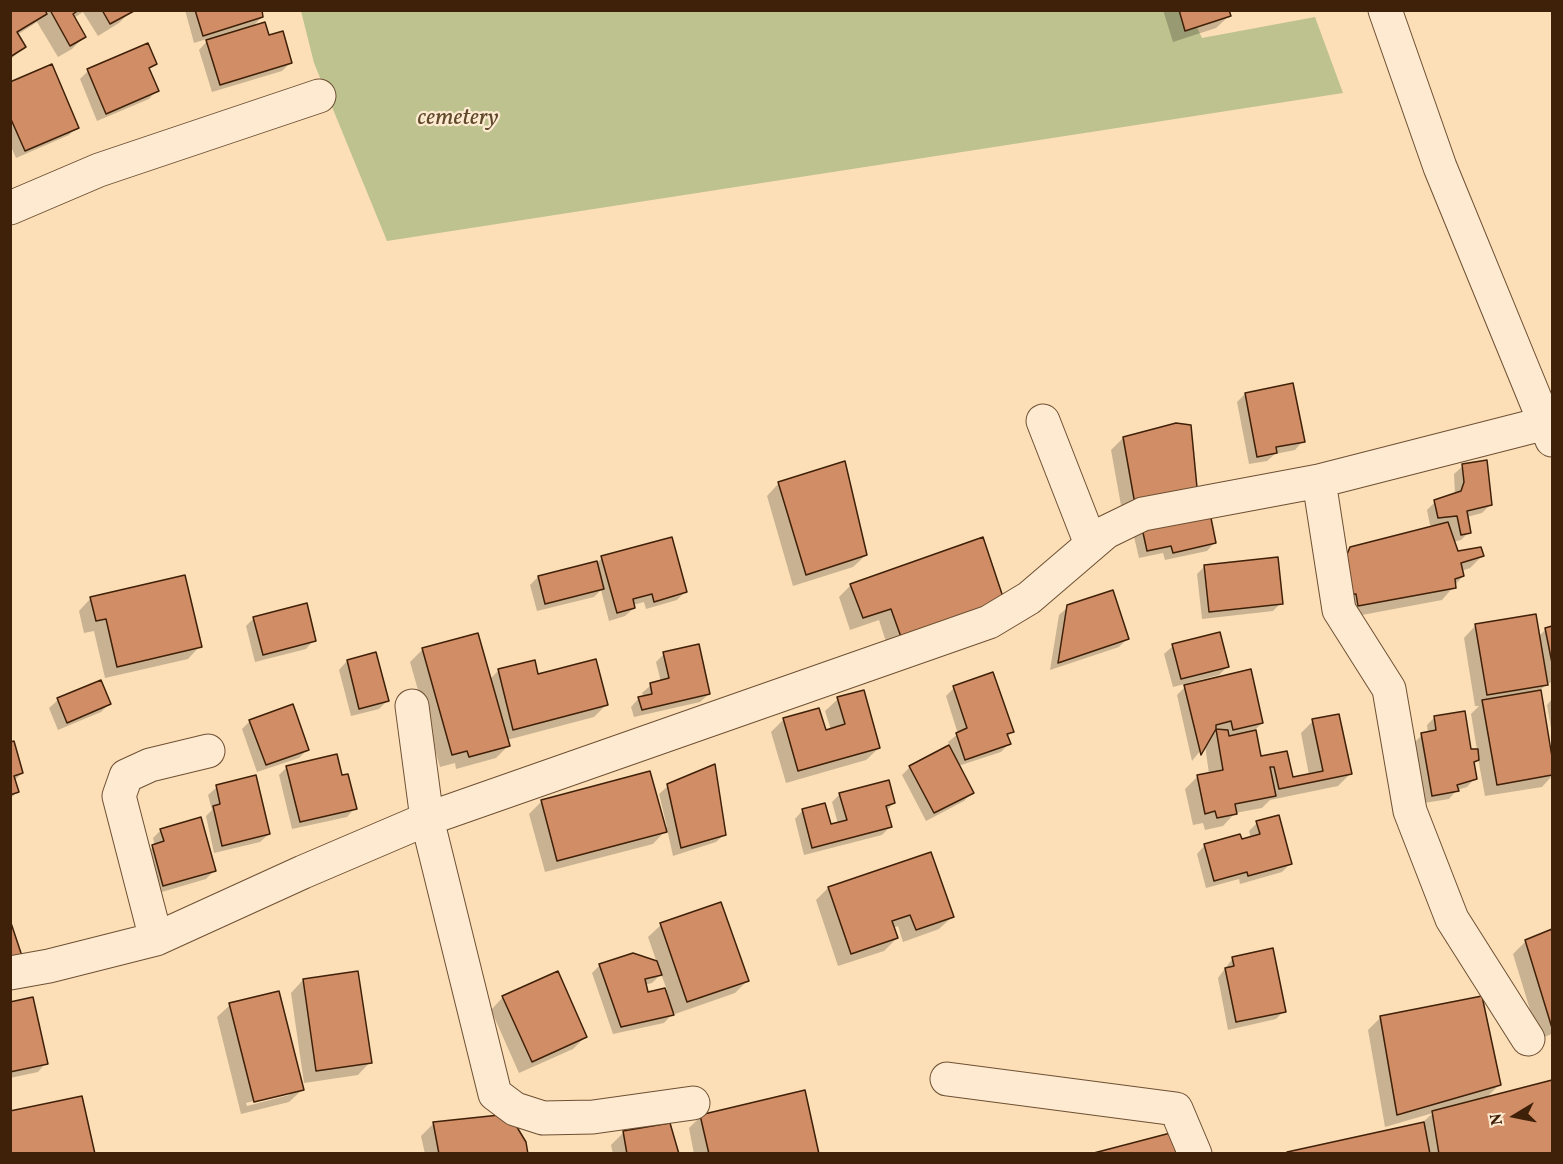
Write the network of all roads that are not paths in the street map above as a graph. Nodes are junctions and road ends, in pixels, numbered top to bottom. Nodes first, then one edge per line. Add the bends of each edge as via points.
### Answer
1 (1385, 10) edge
2 (319, 96) dead end
3 (10, 208) edge
4 (1043, 421) dead end
5 (1549, 431) edge
6 (1319, 481) junction
7 (1090, 544) junction
8 (412, 706) dead end
9 (208, 751) dead end
10 (427, 819) junction
11 (156, 939) junction
12 (10, 973) edge
13 (1528, 1039) dead end
14 (947, 1078) dead end
15 (693, 1103) dead end
16 (1195, 1154) edge

1 - 5 street via 1440,167
2 - 3 street via 99,170
4 - 7 street
5 - 6 street
6 - 7 street via 1143,514
6 - 13 street via 1339,610 1389,689 1410,811 1452,919
7 - 10 street via 1029,597 989,622
8 - 10 street
9 - 11 street via 150,765 126,776 119,796
10 - 11 street
10 - 15 street via 495,1094 515,1109 543,1118 593,1117
11 - 12 street
14 - 16 street via 1176,1109

